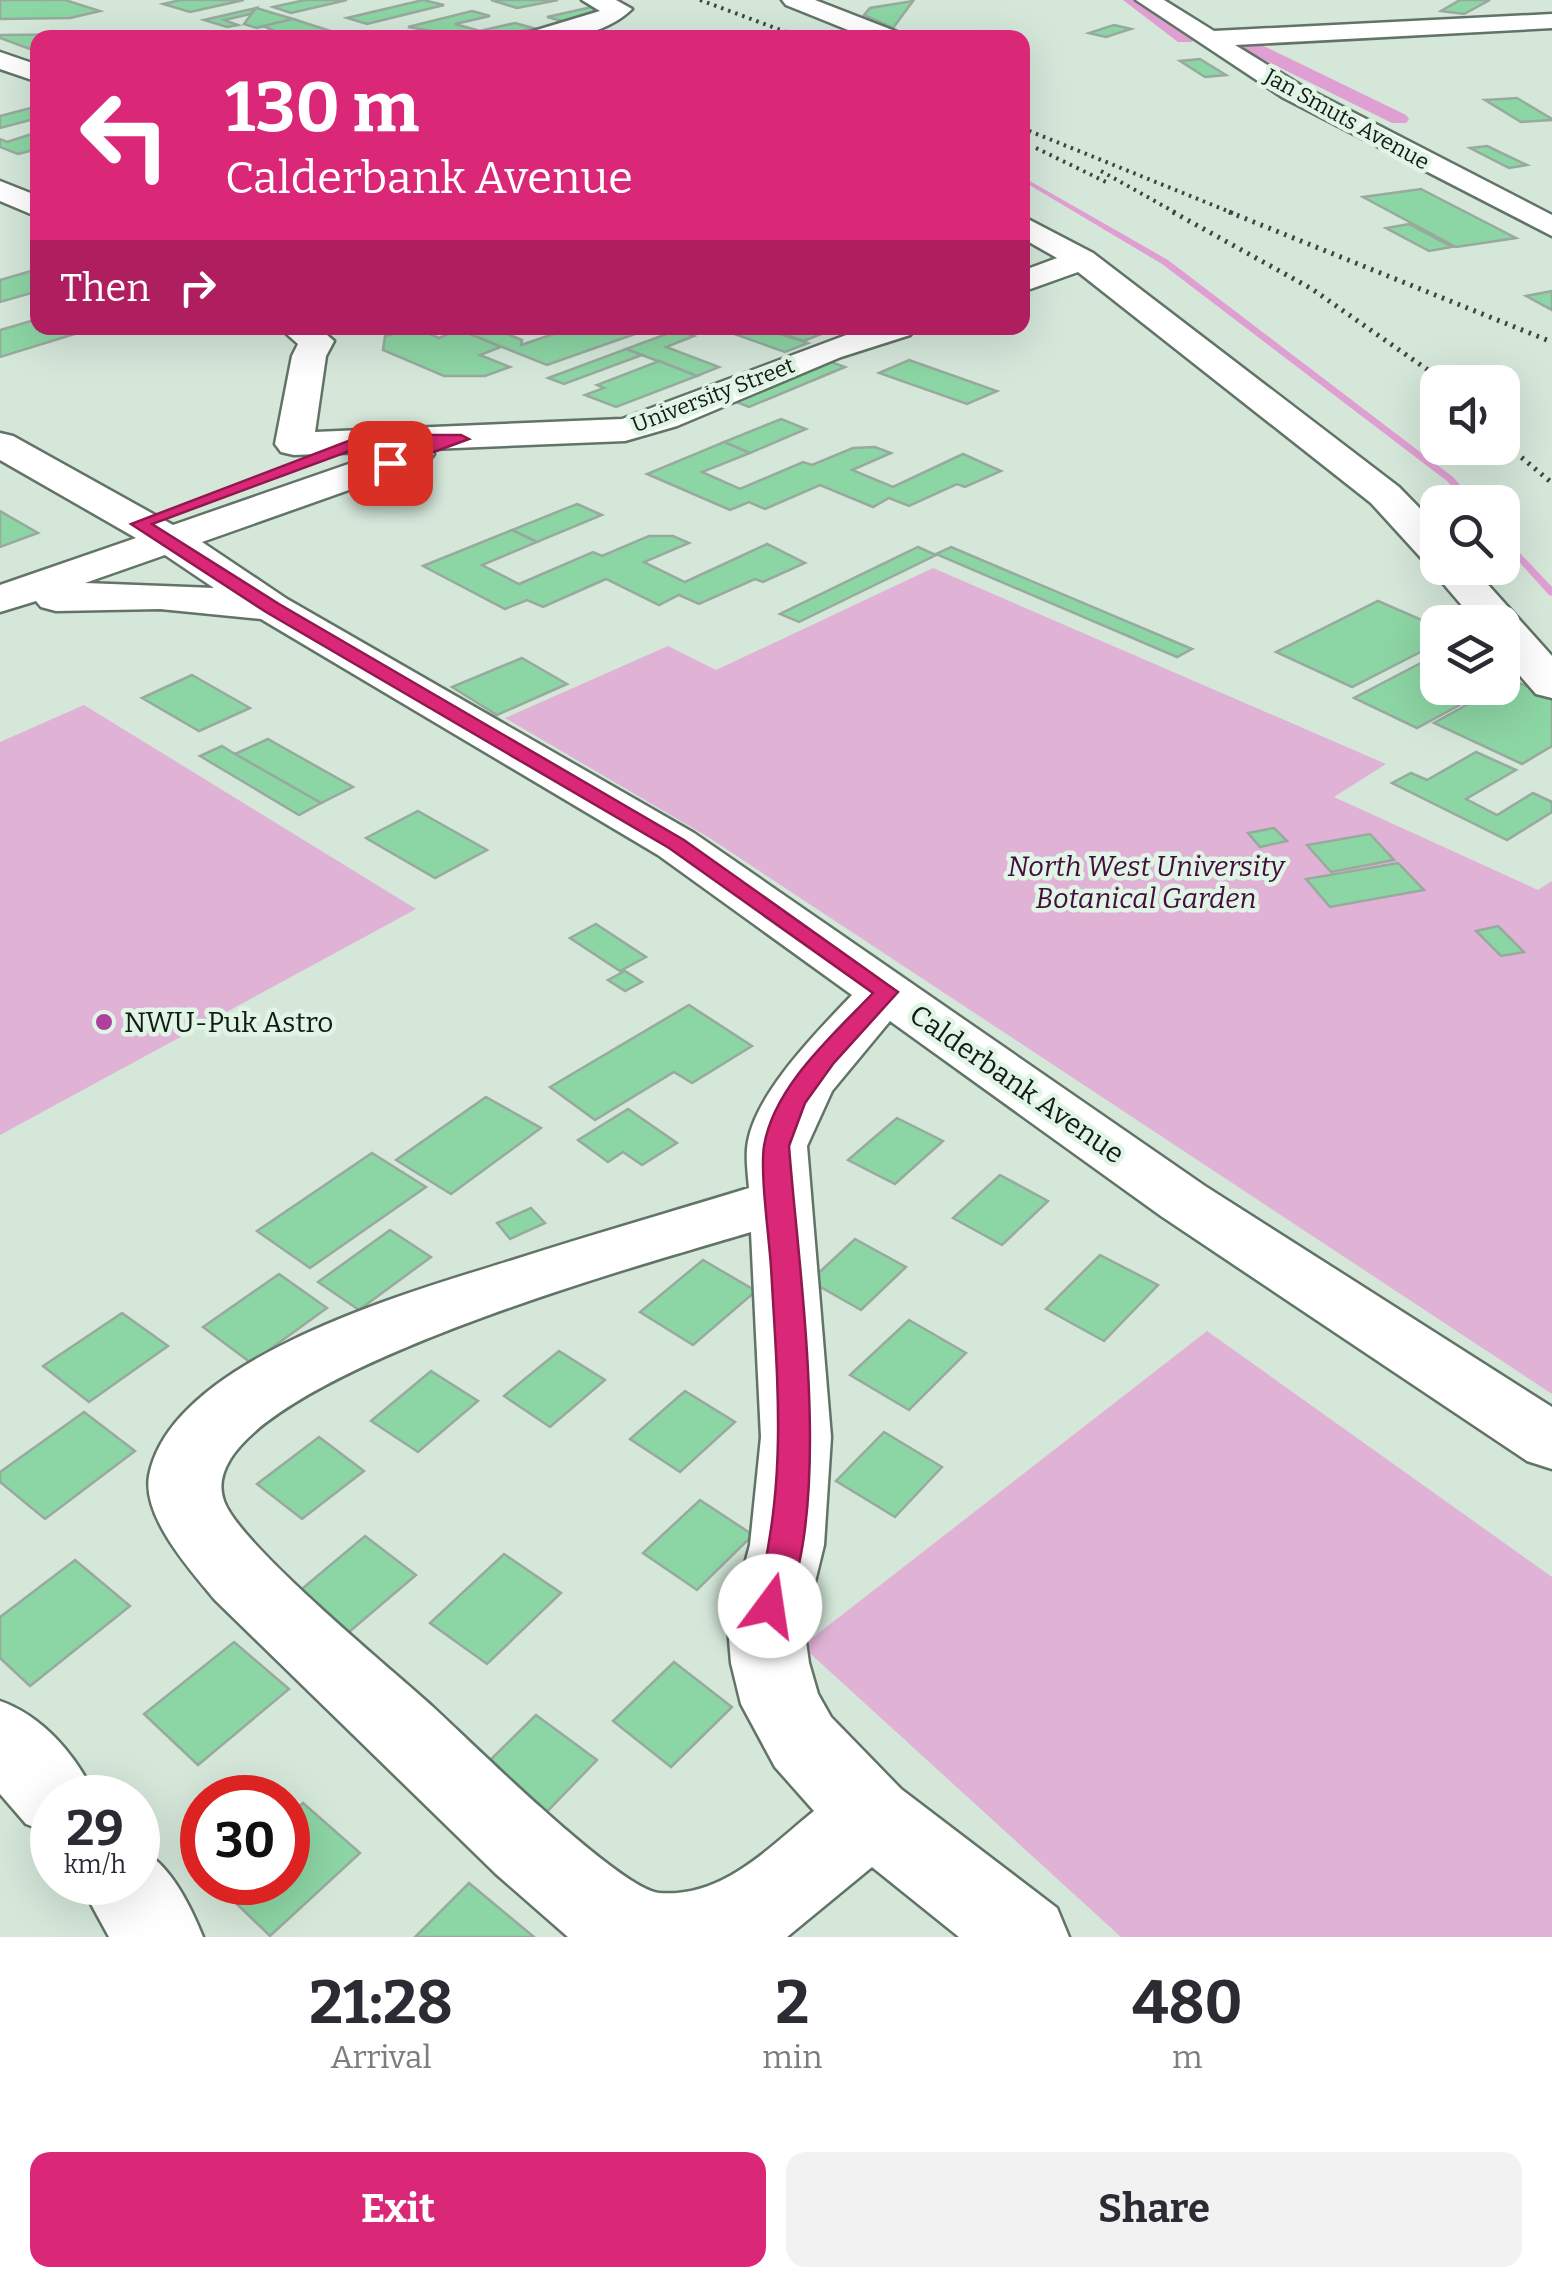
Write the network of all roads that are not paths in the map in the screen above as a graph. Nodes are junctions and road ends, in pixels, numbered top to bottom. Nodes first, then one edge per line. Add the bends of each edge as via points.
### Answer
1 (594, 0) edge
2 (794, 0) edge
3 (1148, 0) edge
4 (1389, 10) dead end
5 (1552, 21) edge
6 (586, 26) junction
7 (1423, 29) junction
8 (569, 30) edge
9 (598, 30) edge
10 (871, 30) edge
11 (1208, 39) junction
12 (0, 60) edge
13 (30, 71) edge
14 (0, 190) edge
15 (30, 204) edge
16 (1552, 228) edge
17 (1030, 230) edge
18 (1082, 260) junction
19 (1030, 279) edge
20 (307, 335) edge
21 (879, 335) edge
22 (369, 438) junction
23 (461, 439) junction
24 (0, 444) edge
25 (156, 532) junction
26 (1420, 533) edge
27 (0, 573) edge
28 (1466, 585) edge
29 (0, 599) edge
30 (1483, 605) edge
31 (0, 608) edge
32 (272, 608) junction
33 (1520, 647) edge
34 (1552, 684) edge
35 (886, 992) junction
36 (779, 1201) junction
37 (1552, 1442) edge
38 (0, 1736) edge
39 (35, 1775) edge
40 (872, 1816) junction
41 (137, 1905) edge
42 (160, 1937) edge
43 (1026, 1937) edge

1 - 6 street via 620,9
2 - 10 street
3 - 11 street, Jan Smuts Avenue
4 - 7 street
5 - 7 street
6 - 8 street
6 - 9 street
7 - 11 street
11 - 16 street, Jan Smuts Avenue via 1291,91
12 - 13 street
14 - 15 street
17 - 18 street
18 - 19 street
18 - 26 street via 1385,496
20 - 22 street, University Street via 317,341 294,444
21 - 23 street, University Street via 624,430
22 - 23 street, University Street
22 - 25 street
23 - 25 street
24 - 25 street, Calderbank Avenue
25 - 27 street
25 - 29 street
25 - 32 street, Calderbank Avenue
28 - 30 street
31 - 32 street, Calderbank Avenue via 101,594
32 - 35 street, Calderbank Avenue via 676,844
33 - 34 street
35 - 36 street via 824,1058 794,1102 777,1146
35 - 37 street, Calderbank Avenue via 1182,1200
36 - 40 street via 796,1437 787,1545 766,1627 770,1663 781,1704 803,1742
36 - 40 street via 340,1345 244,1401 200,1443 185,1475 189,1504 242,1578 608,1916 656,1934 704,1933 757,1908
38 - 39 street
40 - 43 street
41 - 42 street

